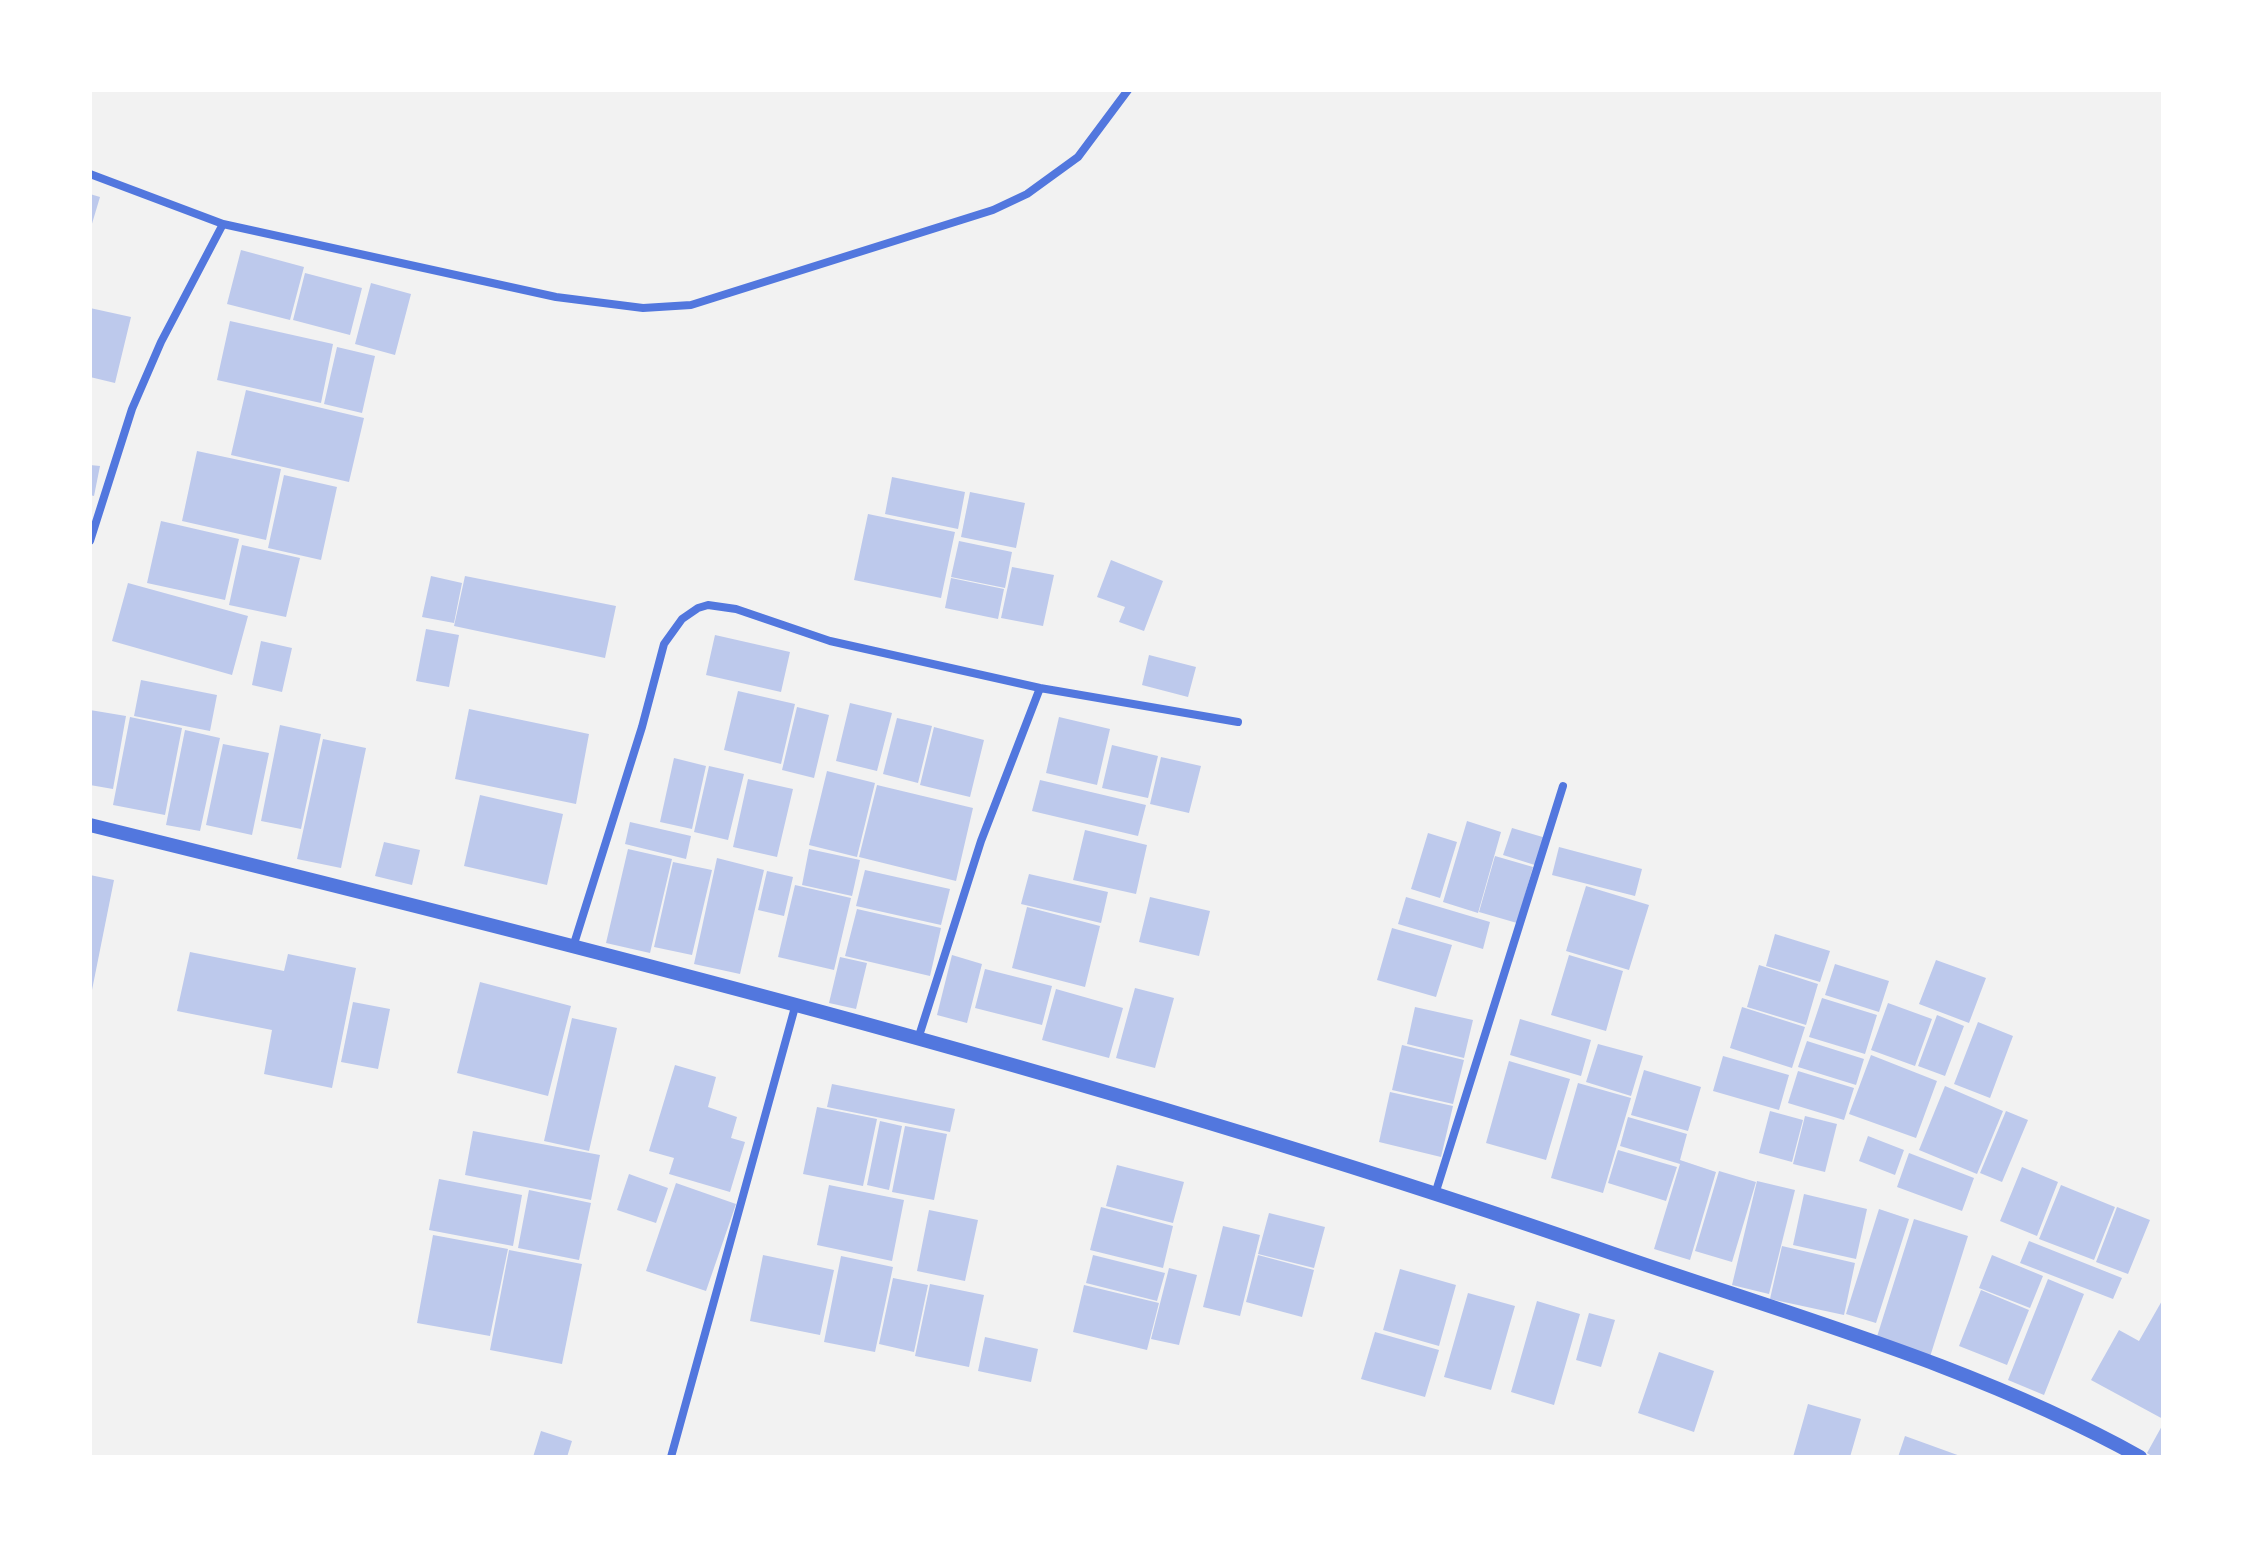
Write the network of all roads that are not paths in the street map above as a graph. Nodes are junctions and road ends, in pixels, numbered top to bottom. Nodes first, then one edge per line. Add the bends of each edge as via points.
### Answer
1 (1128, 90) edge
2 (90, 174) edge
3 (223, 224) junction
4 (90, 541) edge
5 (1040, 688) junction
6 (1238, 722) dead end
7 (1563, 786) dead end
8 (90, 825) edge
9 (573, 947) junction
10 (795, 1007) junction
11 (918, 1039) junction
12 (1436, 1191) junction
13 (671, 1457) edge
14 (2140, 1457) edge

1 - 3 street via 1078,157 1027,194 993,210 691,305 643,308 556,297
2 - 3 street
3 - 4 street via 132,409
5 - 6 street
5 - 9 street via 830,641 736,609 698,608 682,619 664,644
5 - 11 street via 981,841
7 - 12 street
8 - 9 street
9 - 10 street
10 - 11 street
10 - 13 street
11 - 12 street
12 - 14 street via 2001,1388

